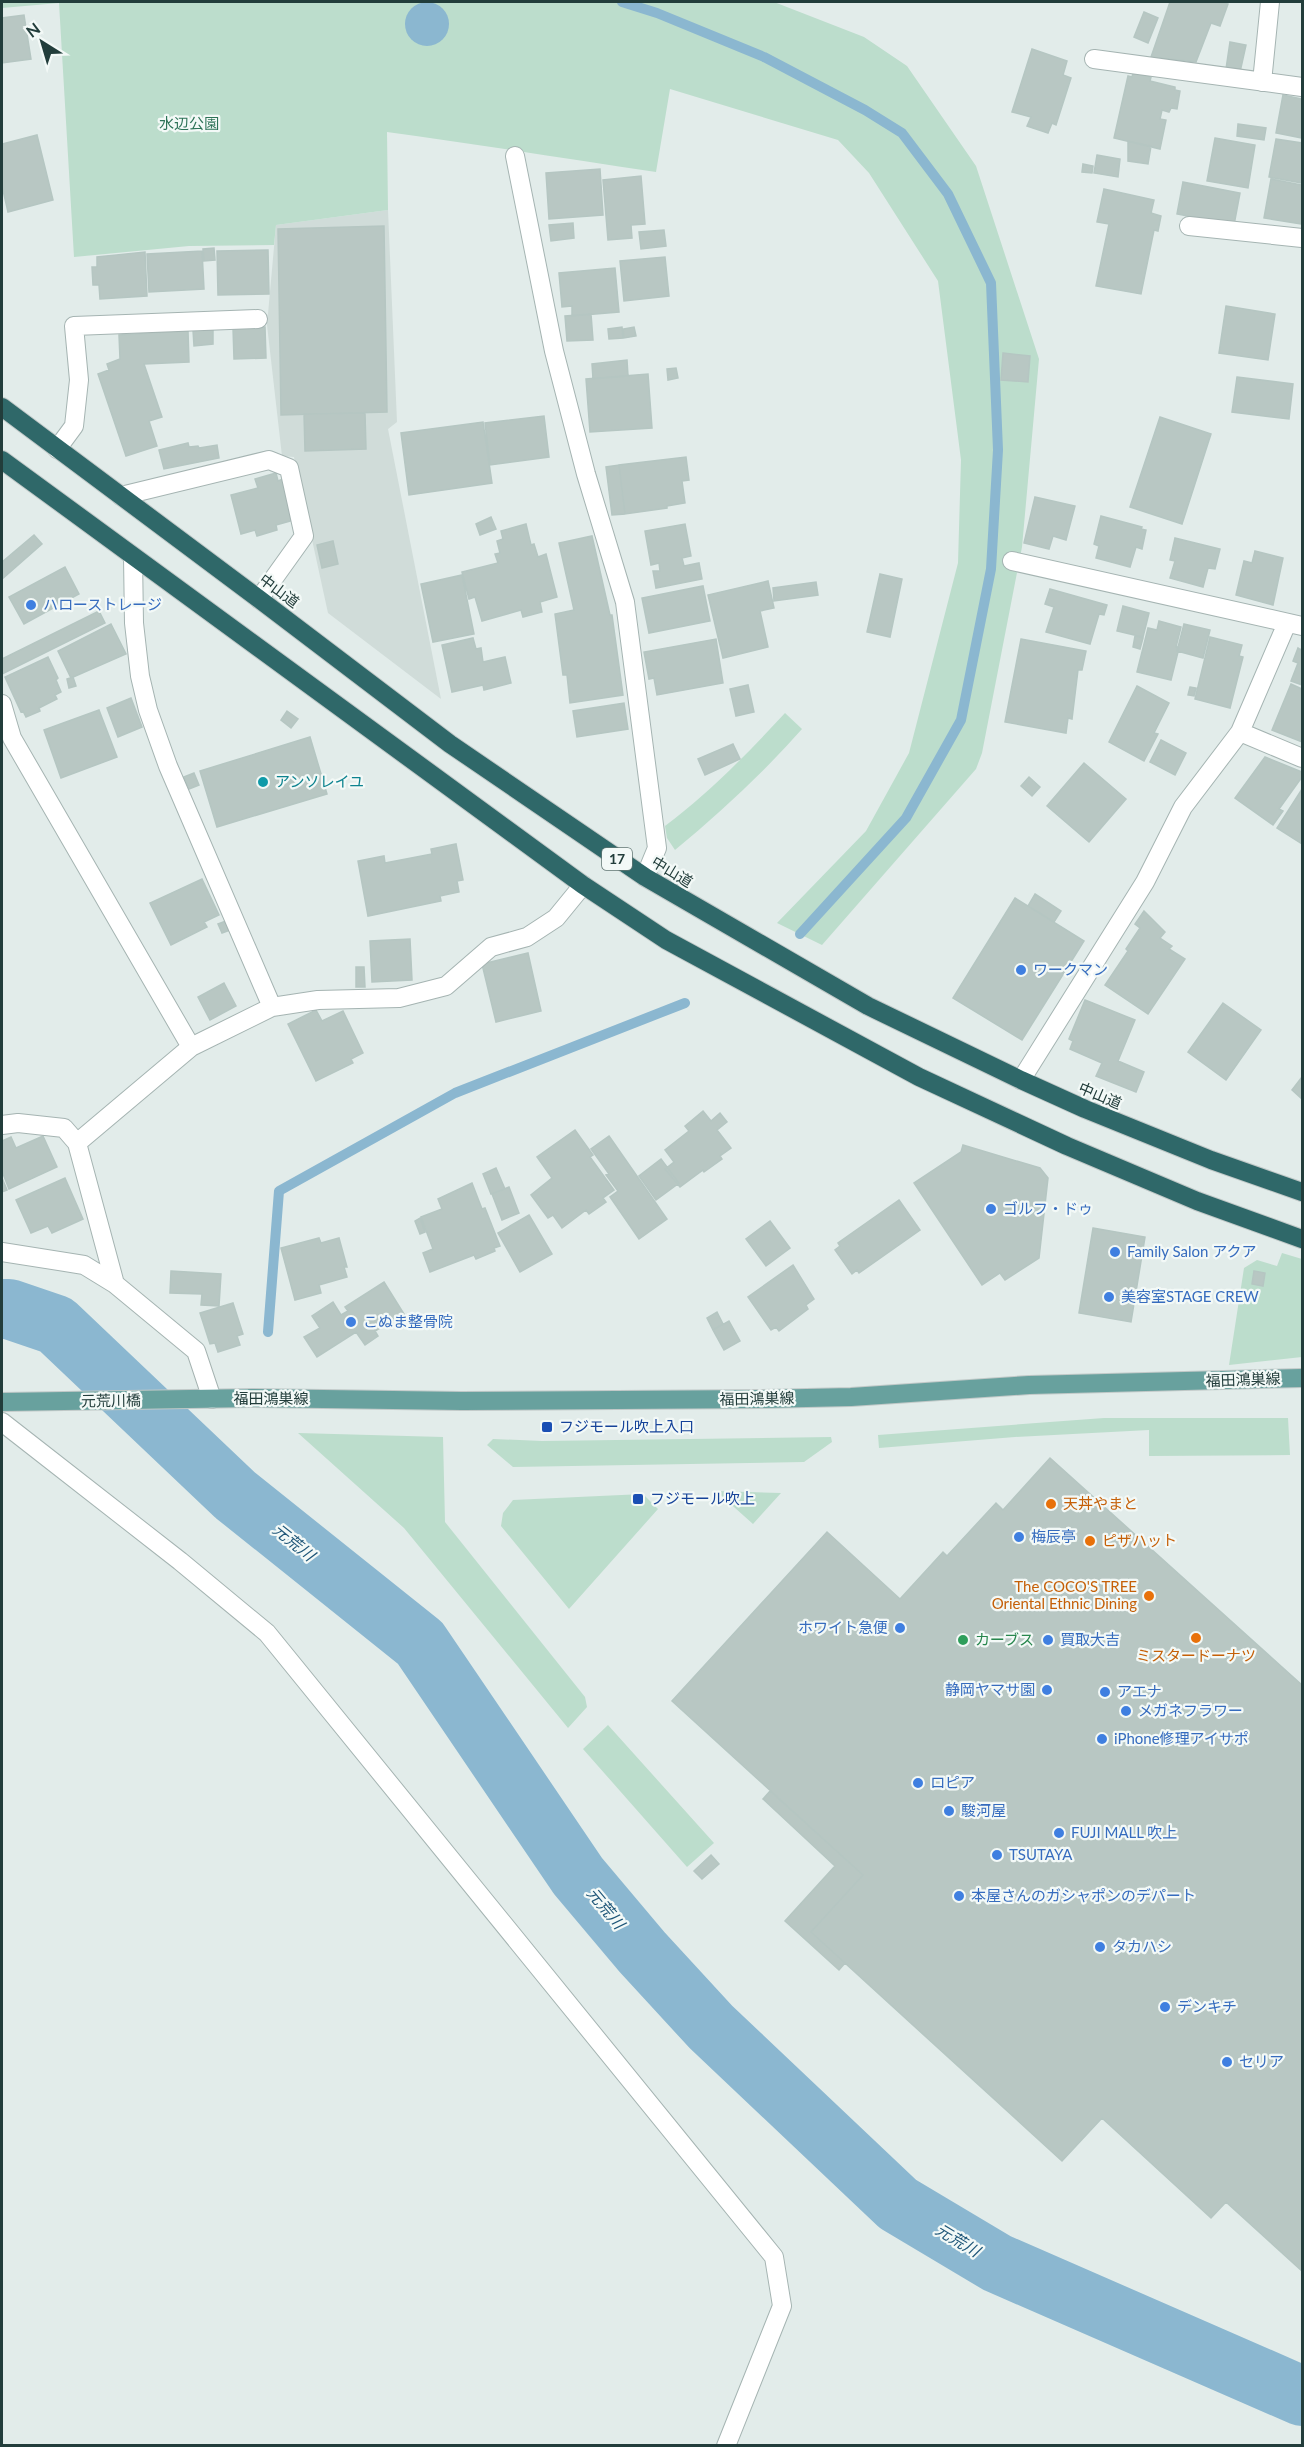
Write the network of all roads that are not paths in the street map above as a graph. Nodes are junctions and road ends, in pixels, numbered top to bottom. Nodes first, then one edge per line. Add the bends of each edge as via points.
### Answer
1 (1270, 2) edge
2 (1094, 59) dead end
3 (1262, 82) junction
4 (1302, 87) edge
5 (515, 156) dead end
6 (1189, 226) dead end
7 (1302, 238) edge
8 (258, 319) dead end
9 (2, 407) edge
10 (57, 449) junction
11 (2, 460) edge
12 (121, 496) junction
13 (132, 557) junction
14 (1012, 561) dead end
15 (260, 598) junction
16 (1295, 624) edge
17 (2, 704) edge
18 (1240, 732) junction
19 (1302, 758) edge
20 (645, 878) junction
21 (583, 885) junction
22 (272, 1008) junction
23 (191, 1047) junction
24 (1021, 1080) junction
25 (2, 1125) edge
26 (78, 1143) junction
27 (1302, 1192) edge
28 (1302, 1239) edge
29 (2, 1252) edge
30 (115, 1284) junction
31 (1302, 1378) edge
32 (212, 1399) junction
33 (6, 1402) edge
34 (2, 1422) edge
35 (726, 2445) edge

1 - 3 street
2 - 3 street
3 - 4 street
5 - 20 street via 554,351 625,602 657,848
6 - 7 street
8 - 10 street via 74,326 80,380 74,426
9 - 10 highway, 中山道 / 17
10 - 12 highway, 中山道 / 17
11 - 13 highway
12 - 15 highway, 中山道 / 17
12 - 15 street via 269,460 289,468 304,536
13 - 21 highway
13 - 22 street via 134,623 148,710 168,766
14 - 16 street
15 - 20 highway, 中山道 / 17 via 450,744
16 - 18 street
17 - 23 street via 12,738
18 - 19 street
18 - 24 street via 1183,807 1145,882
20 - 24 highway, 中山道 / 17 via 868,1006
21 - 22 street via 555,918 527,937 492,946 446,986 399,998 318,1000
21 - 28 highway via 666,940 919,1077 1100,1160
22 - 23 street
23 - 26 street
24 - 27 highway, 中山道 / 17 via 1211,1160
25 - 26 street via 63,1128
26 - 30 street
29 - 30 street via 84,1265
30 - 32 street via 196,1351
31 - 32 main road, 福田鴻巣線 via 1040,1384 761,1399
32 - 33 main road, 元荒川橋
34 - 35 street via 267,1633 774,2257 782,2306

